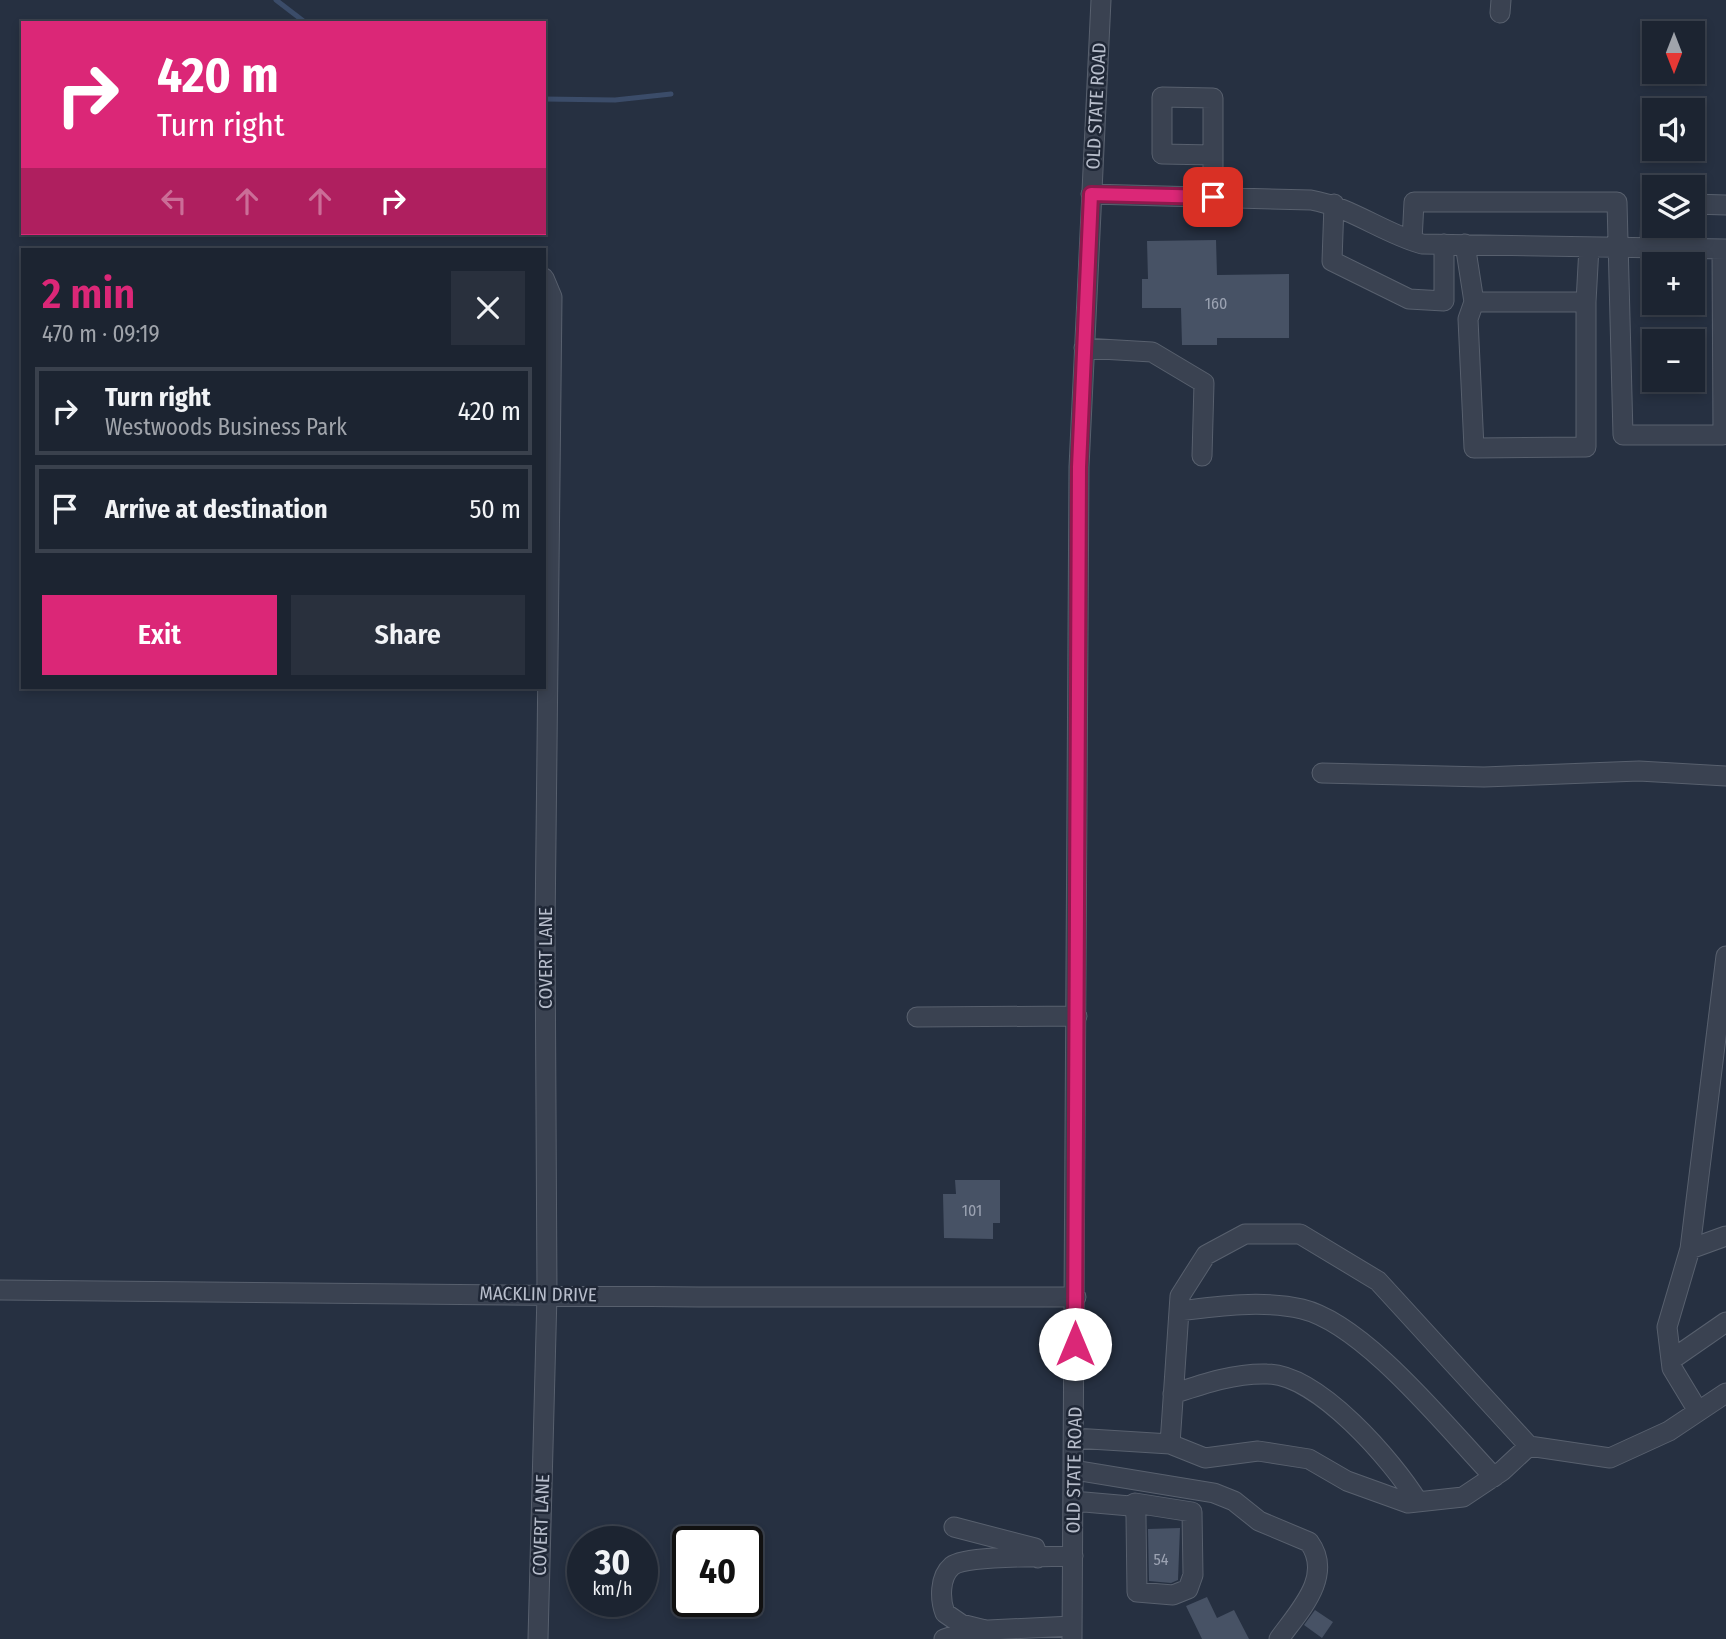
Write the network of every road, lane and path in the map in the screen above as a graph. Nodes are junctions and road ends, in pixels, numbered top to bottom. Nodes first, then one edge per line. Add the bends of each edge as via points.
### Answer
1 (1101, 0) edge
2 (1213, 155) dead end
3 (1091, 194) junction
4 (1213, 197) junction
5 (1334, 204) junction
6 (1705, 204) edge
7 (1726, 205) edge
8 (1650, 238) edge
9 (1412, 241) junction
10 (1444, 244) junction
11 (1465, 244) junction
12 (1590, 247) junction
13 (1618, 247) junction
14 (1650, 248) junction
15 (1724, 249) edge
16 (546, 283) edge
17 (1474, 302) junction
18 (1586, 302) junction
19 (1724, 307) edge
20 (1084, 348) junction
21 (1724, 435) edge
22 (1202, 456) dead end
23 (1322, 773) dead end
24 (1726, 776) edge
25 (1726, 956) edge
26 (1077, 1016) junction
27 (917, 1017) dead end
28 (1726, 1236) edge
29 (1690, 1249) junction
30 (0, 1290) edge
31 (547, 1294) junction
32 (1076, 1297) junction
33 (1179, 1311) junction
34 (1726, 1322) edge
35 (1671, 1360) junction
36 (1726, 1392) edge
37 (1174, 1394) junction
38 (1698, 1412) junction
39 (1074, 1438) junction
40 (1170, 1444) junction
41 (1529, 1446) junction
42 (1074, 1470) junction
43 (1494, 1477) junction
44 (1073, 1501) junction
45 (1418, 1502) junction
46 (1130, 1506) junction
47 (954, 1527) dead end
48 (1073, 1556) junction
49 (1038, 1558) junction
50 (985, 1630) junction
51 (1072, 1633) edge
52 (537, 1639) edge
53 (944, 1639) edge
54 (1279, 1639) edge

1 - 3 street, OLD STATE ROAD
2 - 4 street
3 - 4 street
3 - 20 street, OLD STATE ROAD
4 - 5 street
5 - 9 street
5 - 10 street via 1332,261 1409,299 1444,301
6 - 7 street
8 - 14 street
9 - 10 street
9 - 13 street via 1414,202 1617,202
10 - 11 street
11 - 12 street
11 - 17 street
12 - 13 street
12 - 18 street
13 - 14 street
13 - 21 street via 1623,435
14 - 15 street
15 - 19 street
16 - 31 street, COVERT LANE via 552,297 545,929
17 - 18 street
17 - 18 street via 1468,319 1474,448 1586,447
19 - 21 street
20 - 22 street via 1152,352 1204,383
20 - 26 street, OLD STATE ROAD via 1079,480
23 - 24 street via 1484,777 1639,771
25 - 29 street
26 - 27 street
26 - 32 street, OLD STATE ROAD
28 - 29 street
29 - 35 street via 1667,1327
30 - 31 street, MACKLIN DRIVE
31 - 32 street, MACKLIN DRIVE
31 - 52 street, COVERT LANE
32 - 39 street, OLD STATE ROAD
33 - 37 street
33 - 41 street via 1180,1296 1206,1255 1245,1234 1300,1234 1378,1281
33 - 43 street via 1259,1305 1303,1309 1338,1325 1414,1392
34 - 35 street
35 - 38 street
36 - 38 street
37 - 40 street
37 - 45 street via 1214,1380 1269,1374 1302,1384 1355,1424 1402,1475
38 - 41 street via 1610,1458
39 - 40 street
39 - 42 street, OLD STATE ROAD
40 - 45 street via 1205,1458 1258,1451 1309,1459 1347,1481 1408,1503
41 - 43 street
42 - 44 street, OLD STATE ROAD
42 - 54 street via 1214,1493 1234,1501 1259,1521 1309,1542 1318,1563 1317,1580
43 - 45 street via 1463,1497
44 - 46 street
44 - 48 street, OLD STATE ROAD
46 - 46 street via 1136,1517 1137,1592 1173,1595 1188,1589 1193,1575 1192,1511
47 - 49 street via 1035,1548
48 - 49 street
48 - 51 street, OLD STATE ROAD
49 - 50 street via 962,1562 946,1574 941,1596 945,1613 961,1624
50 - 51 street
50 - 53 street via 957,1632

